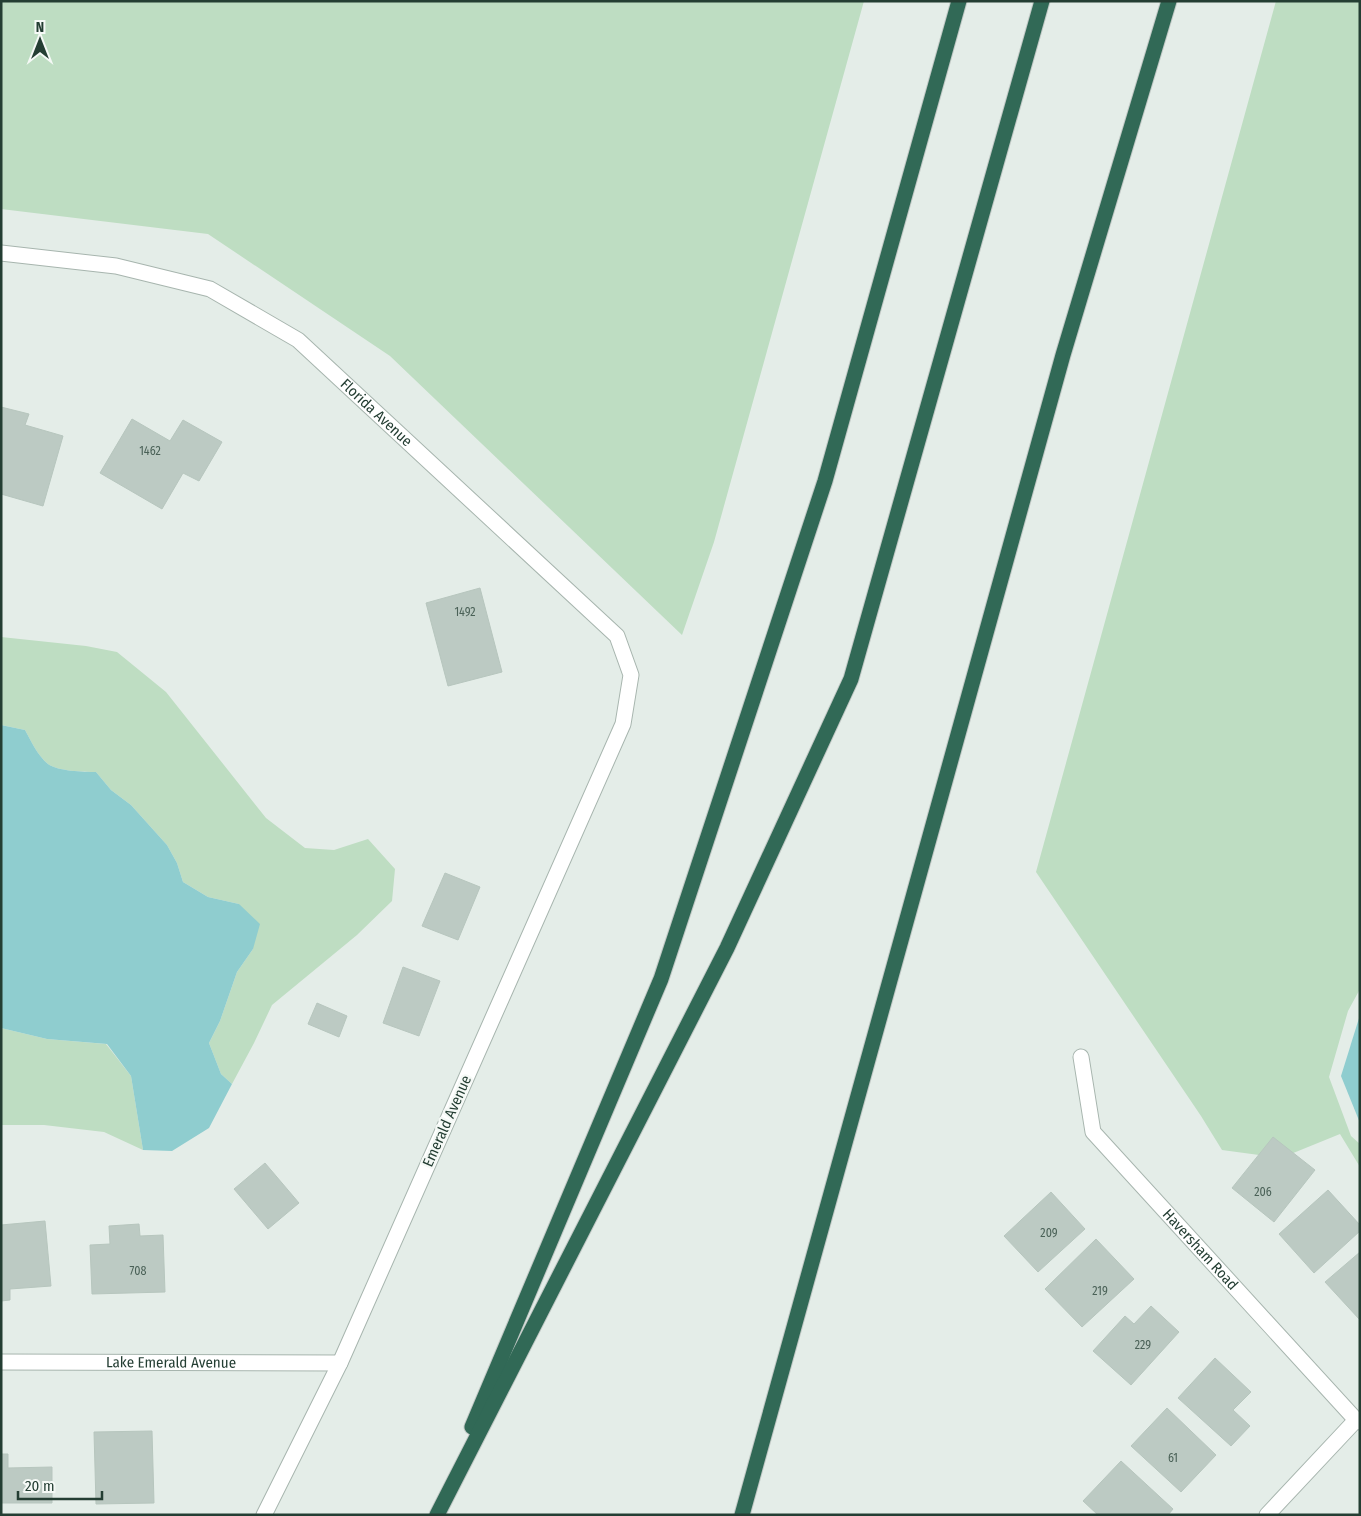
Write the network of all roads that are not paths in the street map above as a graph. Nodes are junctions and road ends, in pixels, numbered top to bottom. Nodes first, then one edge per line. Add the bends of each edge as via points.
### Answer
1 (958, 1) edge
2 (1042, 1) edge
3 (1169, 1) edge
4 (1, 253) edge
5 (623, 724) joint
6 (1081, 1057) dead end
7 (1, 1362) edge
8 (340, 1363) junction
9 (1358, 1421) edge
10 (264, 1515) edge
11 (436, 1515) edge
12 (742, 1515) edge
13 (1267, 1515) edge

1 - 11 highway via 825,480 661,979
2 - 11 highway via 851,679 727,948
3 - 12 highway via 1064,355
4 - 5 street, Florida Avenue via 116,266 210,289 298,340 617,636 631,675
5 - 8 street, Emerald Avenue
6 - 9 street, Haversham Road via 1093,1132
7 - 8 street, Lake Emerald Avenue
8 - 10 street, Emerald Avenue
9 - 13 street

